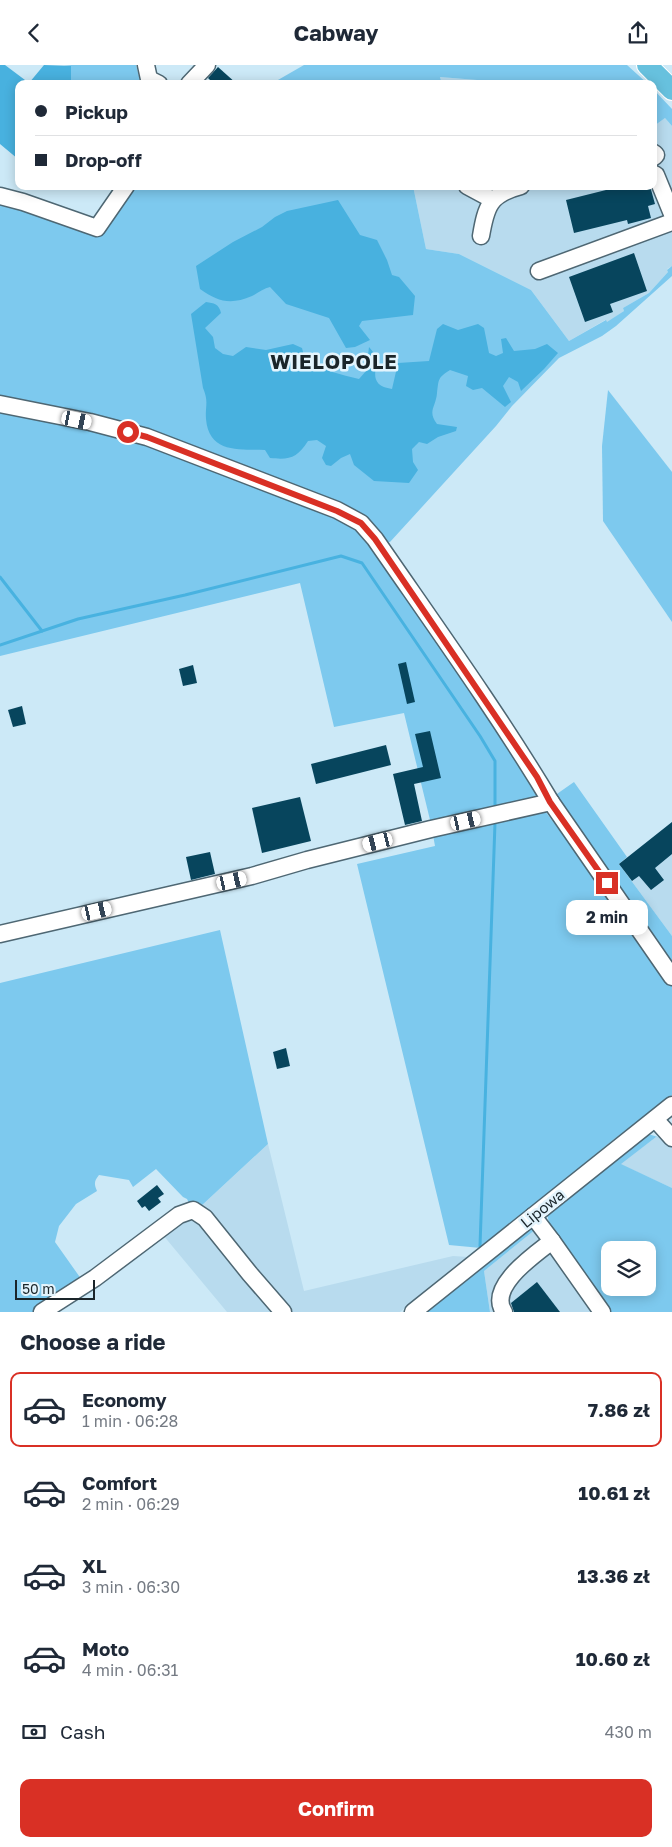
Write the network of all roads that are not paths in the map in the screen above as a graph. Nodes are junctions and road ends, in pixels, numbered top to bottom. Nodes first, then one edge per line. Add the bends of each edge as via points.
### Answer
1 (206, 65) edge
2 (647, 65) edge
3 (193, 80) edge
4 (672, 90) edge
5 (657, 178) edge
6 (123, 190) edge
7 (474, 190) edge
8 (507, 190) edge
9 (0, 196) edge
10 (493, 200) junction
11 (672, 215) edge
12 (672, 222) edge
13 (481, 236) dead end
14 (538, 271) dead end
15 (0, 404) edge
16 (550, 802) junction
17 (0, 934) edge
18 (672, 977) edge
19 (672, 1105) edge
20 (655, 1119) junction
21 (672, 1138) edge
22 (533, 1216) junction
23 (552, 1241) junction
24 (42, 1312) edge
25 (284, 1312) edge
26 (413, 1312) edge
27 (504, 1312) edge
28 (602, 1312) edge

1 - 3 street
2 - 4 main road
5 - 11 street
6 - 9 street via 97,228
7 - 10 street
8 - 10 street
10 - 13 street
12 - 14 street
15 - 16 street via 147,437 361,523 450,648 537,777
16 - 17 street
16 - 18 street
19 - 20 street, Lipowa
20 - 21 street
20 - 22 street, Lipowa
22 - 23 street
22 - 26 street, Lipowa
23 - 27 street via 507,1281 500,1300
23 - 28 street
24 - 25 street via 95,1278 186,1211 193,1210 205,1218 263,1291

